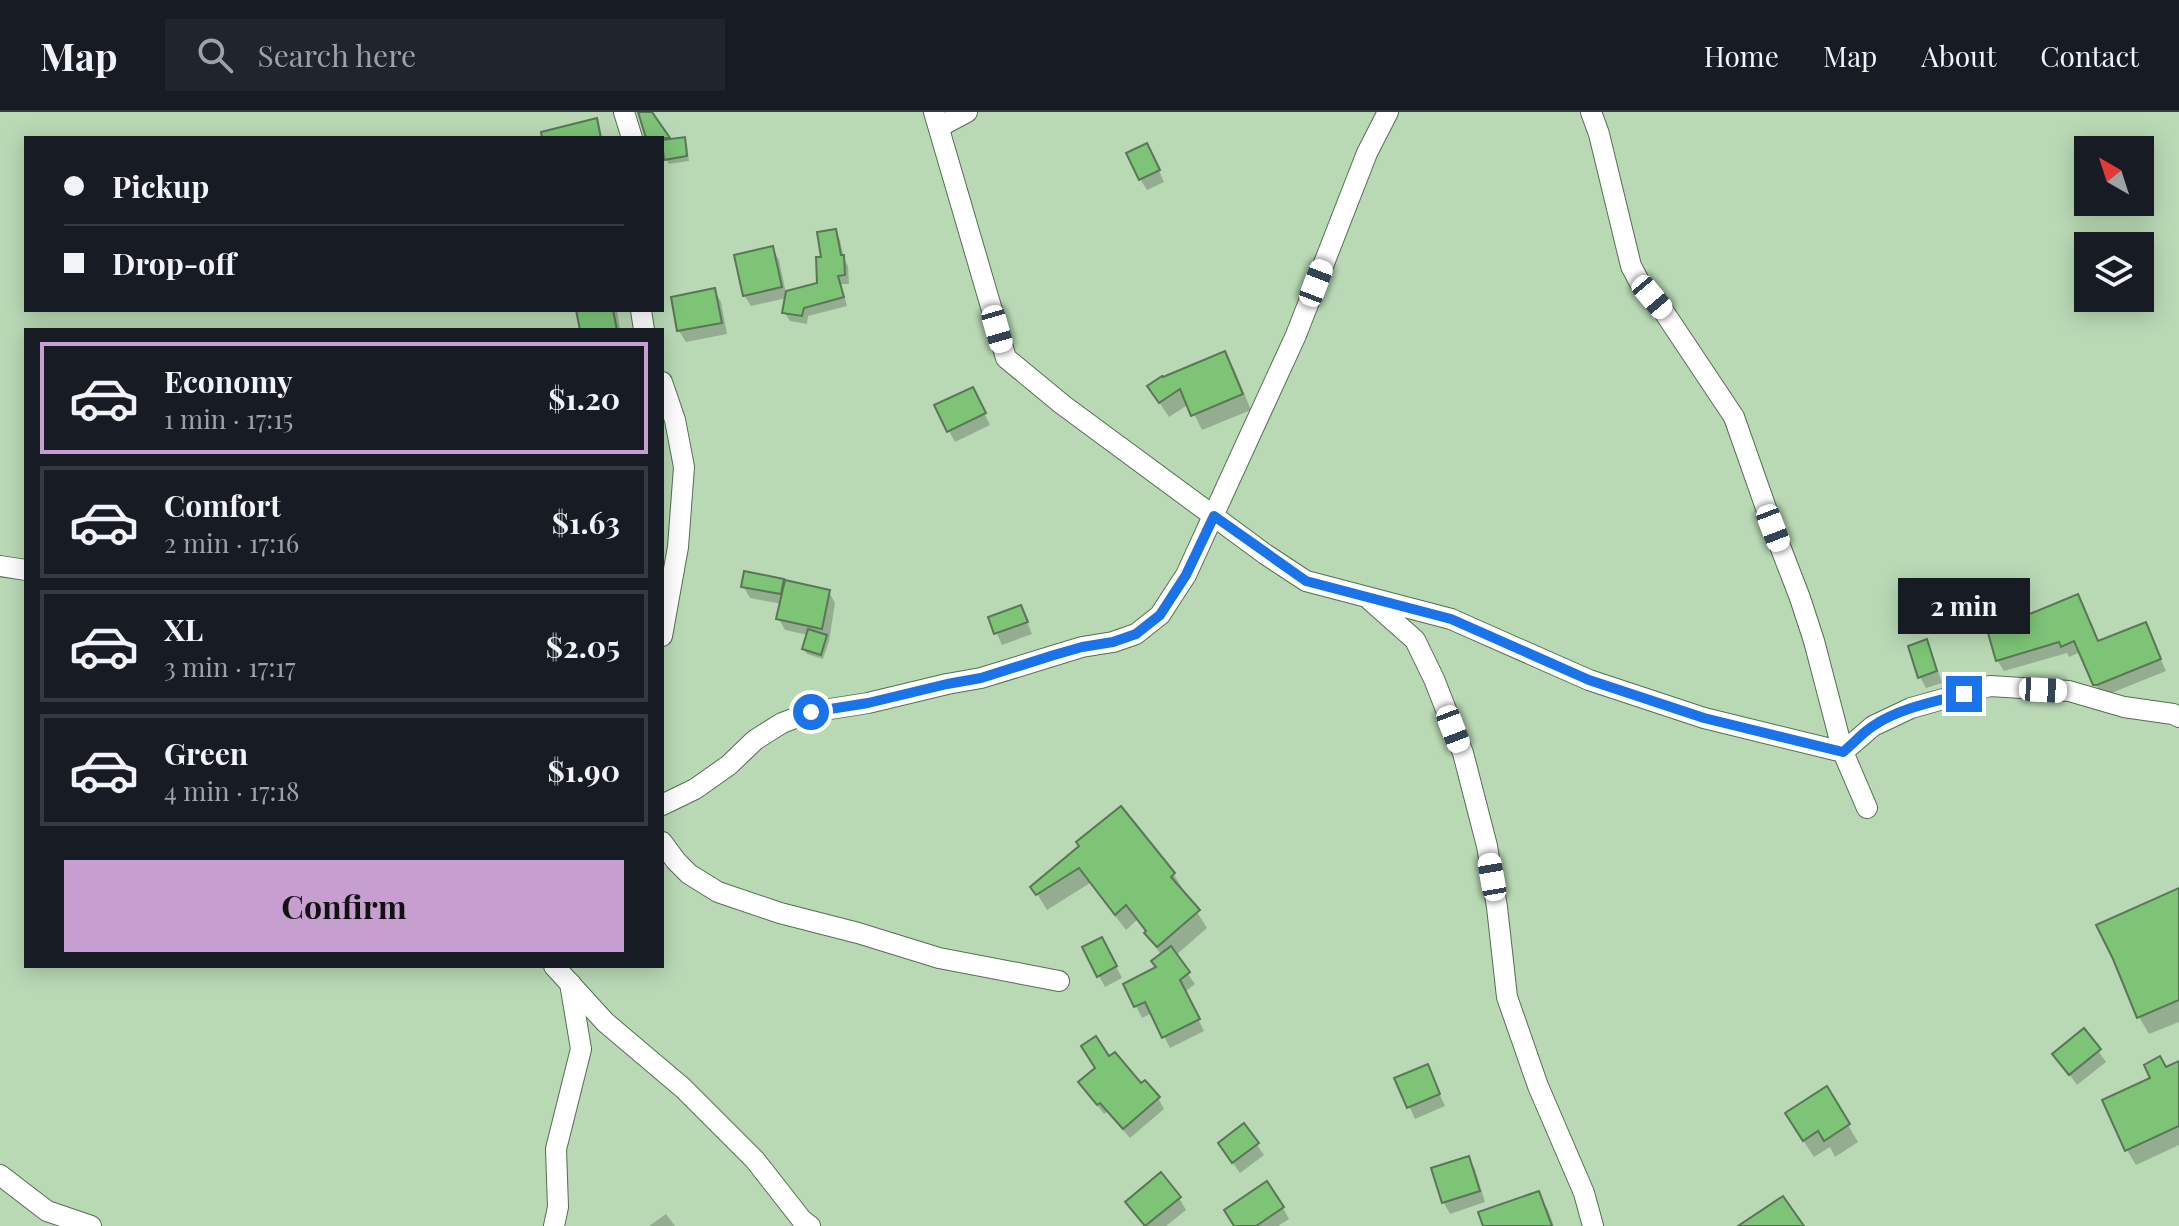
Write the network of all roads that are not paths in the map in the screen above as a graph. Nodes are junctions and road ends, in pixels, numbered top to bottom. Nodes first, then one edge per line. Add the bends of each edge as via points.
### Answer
1 (624, 112) edge
2 (967, 112) edge
3 (1388, 112) edge
4 (1591, 112) edge
5 (936, 120) edge
6 (631, 136) edge
7 (664, 388) edge
8 (1214, 516) junction
9 (0, 566) edge
10 (24, 570) edge
11 (1367, 597) junction
12 (664, 625) edge
13 (2179, 717) edge
14 (1843, 752) junction
15 (664, 804) edge
16 (1867, 808) dead end
17 (664, 845) edge
18 (556, 968) edge
19 (1059, 981) dead end
20 (570, 983) junction
21 (0, 1175) edge
22 (91, 1226) edge
23 (554, 1226) edge
24 (810, 1226) edge
25 (1593, 1226) edge

1 - 6 street
2 - 5 street
3 - 8 street
4 - 14 street via 1631,266 1734,417 1805,612
5 - 8 street via 1006,358
7 - 12 street via 684,467 678,547
8 - 11 street via 1306,581
8 - 15 street via 1160,615 1136,634 981,678 811,712 782,723 695,789
9 - 10 street
11 - 14 street via 1451,619 1589,680 1704,718
11 - 25 street via 1415,640 1463,753 1487,846 1507,997
13 - 14 street via 2069,691 1990,686 1911,708 1873,726
14 - 16 street
17 - 19 street via 689,874 718,892 939,958
18 - 20 street
20 - 23 street via 581,1049 556,1149
20 - 24 street via 755,1160
21 - 22 street via 47,1211

